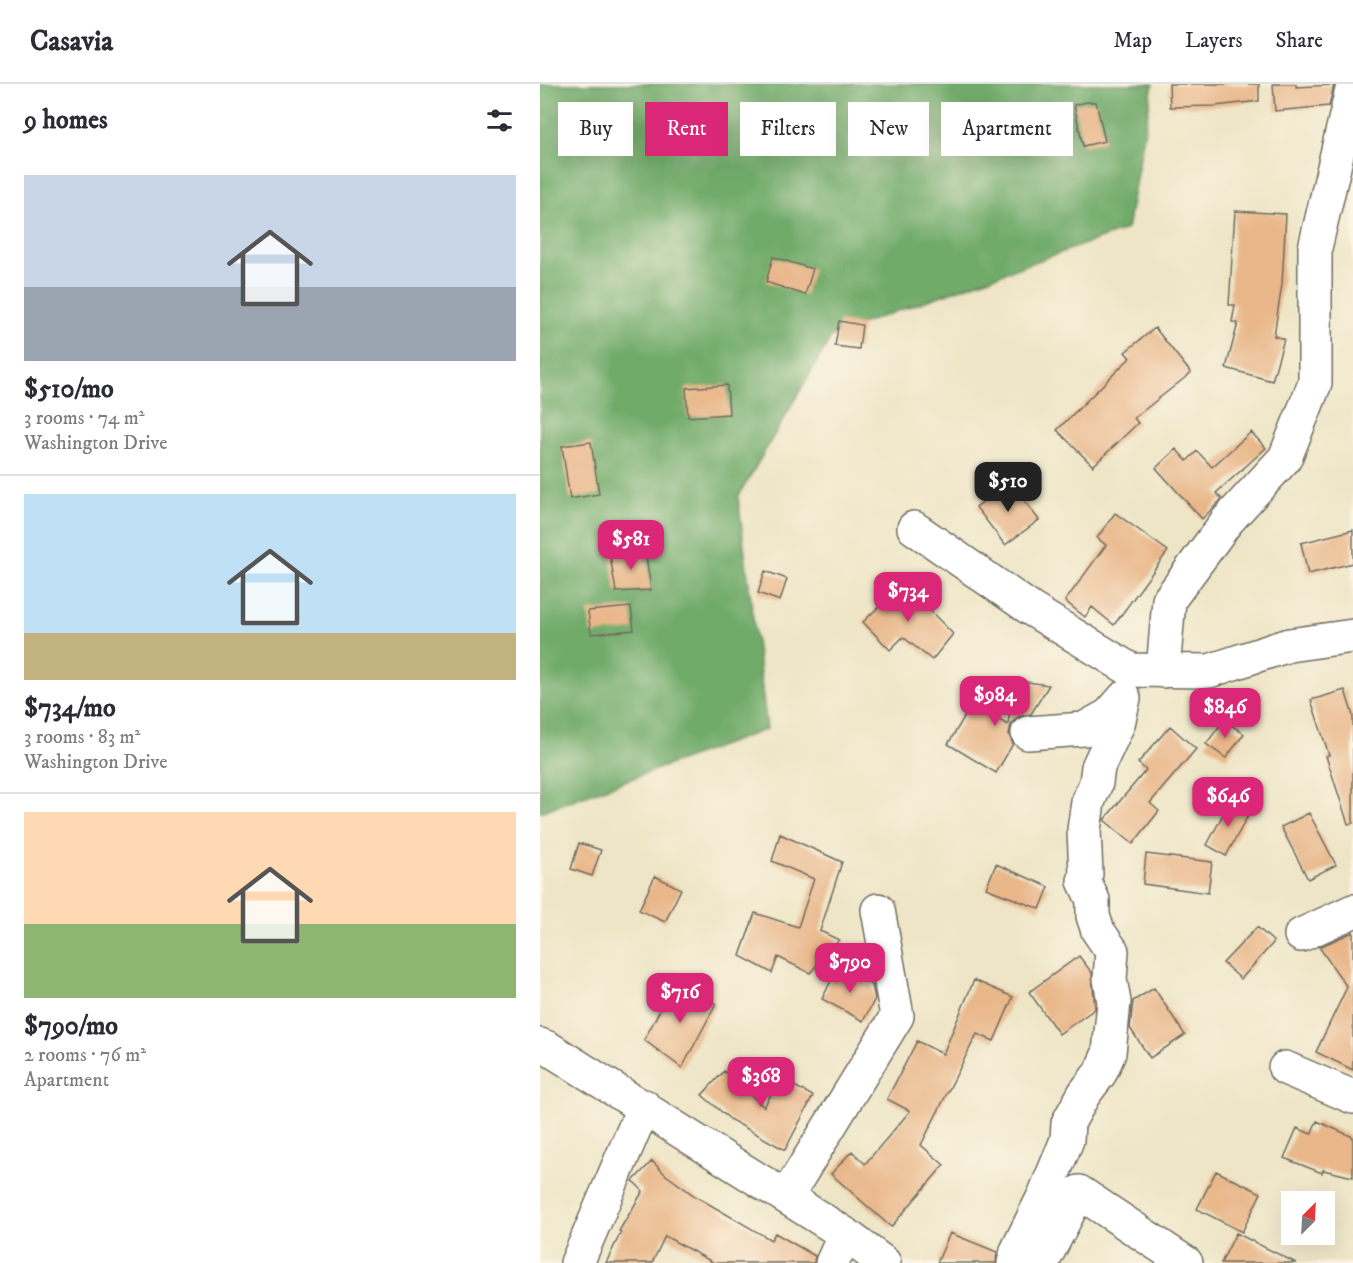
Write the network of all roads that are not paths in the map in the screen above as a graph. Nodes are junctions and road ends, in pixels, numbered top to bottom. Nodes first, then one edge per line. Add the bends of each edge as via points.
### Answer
1 (1353, 86) edge
2 (914, 528) dead end
3 (1353, 636) edge
4 (1163, 670) junction
5 (1128, 684) junction
6 (1028, 733) dead end
7 (878, 909) dead end
8 (1353, 911) edge
9 (1302, 935) dead end
10 (540, 1045) edge
11 (1285, 1068) dead end
12 (1353, 1097) edge
13 (644, 1106) junction
14 (1052, 1176) junction
15 (1079, 1192) junction
16 (786, 1197) junction
17 (845, 1234) junction
18 (577, 1263) edge
19 (832, 1263) edge
20 (884, 1263) edge
21 (1014, 1263) edge
22 (1042, 1263) edge
23 (1186, 1263) edge

1 - 4 street via 1315,248 1314,383 1285,458 1227,521 1169,600
2 - 5 street via 1031,609
3 - 4 street via 1289,645 1209,671
4 - 5 street
5 - 6 street via 1109,716 1084,729
5 - 14 street via 1118,724 1098,766 1084,830 1084,881 1093,900 1098,931 1112,951 1110,979 1114,1002 1109,1053 1068,1123 1067,1140
7 - 16 street via 897,1016
8 - 9 street
10 - 13 street
11 - 12 street
13 - 16 street
13 - 18 street
14 - 15 street
14 - 21 street
15 - 22 street
15 - 23 street
16 - 17 street
17 - 19 street
17 - 20 street

